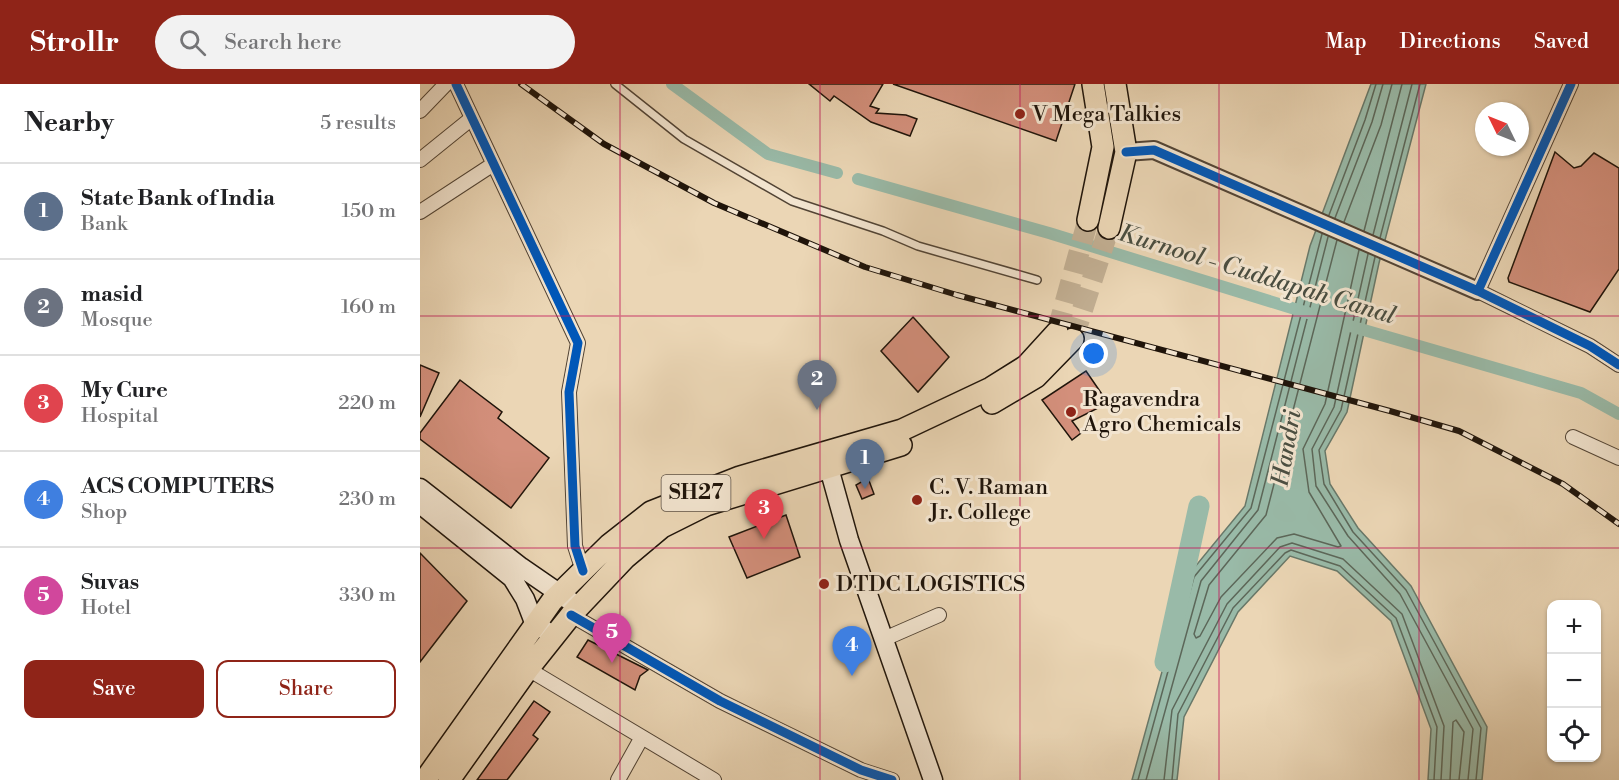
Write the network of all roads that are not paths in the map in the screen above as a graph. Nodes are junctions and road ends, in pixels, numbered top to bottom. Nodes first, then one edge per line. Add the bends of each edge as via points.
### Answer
1 (446, 84) edge
2 (456, 84) edge
3 (615, 84) edge
4 (1093, 84) edge
5 (1115, 84) edge
6 (1571, 84) edge
7 (420, 111) edge
8 (472, 118) junction
9 (1126, 152) junction
10 (420, 160) edge
11 (492, 165) junction
12 (420, 212) edge
13 (1088, 220) tunnel mouth
14 (1109, 228) tunnel mouth
15 (1037, 280) dead end
16 (1478, 291) junction
17 (1065, 336) tunnel mouth
18 (1619, 365) edge
19 (1573, 437) dead end
20 (1619, 458) edge
21 (828, 460) junction
22 (420, 488) edge
23 (420, 504) edge
24 (583, 571) junction
25 (560, 591) junction
26 (575, 611) junction
27 (939, 615) dead end
28 (535, 625) junction
29 (555, 635) junction
30 (884, 639) junction
31 (528, 669) junction
32 (642, 737) junction
33 (420, 774) edge
34 (692, 775) edge
35 (425, 780) edge
36 (449, 780) edge
37 (618, 780) edge
38 (714, 780) edge
39 (892, 780) edge
40 (933, 780) edge

1 - 7 street
2 - 8 street
3 - 15 lane via 684,139 792,201 918,246
4 - 13 main road via 1103,147
5 - 9 main road
6 - 16 street
8 - 10 street
8 - 11 street
9 - 14 main road
9 - 16 street via 1154,150
11 - 12 street
11 - 24 street via 578,343 569,392 575,546
16 - 18 street via 1590,346
17 - 21 main road, SH27 via 991,388
19 - 20 street
21 - 24 main road, SH27 via 740,477 651,512
21 - 26 main road, SH27 via 706,505 662,527 625,558
21 - 30 main road via 849,540
22 - 25 main road via 521,567
23 - 28 main road via 512,578
24 - 25 main road, SH27
25 - 26 main road
25 - 28 main road, SH27
26 - 29 main road, SH27
26 - 39 street via 720,701 861,770
27 - 30 street
28 - 29 main road
28 - 35 main road, SH27
29 - 31 main road, SH27
30 - 40 main road
31 - 32 street
31 - 36 main road, SH27
32 - 34 street
32 - 37 street
33 - 35 street
34 - 38 street

